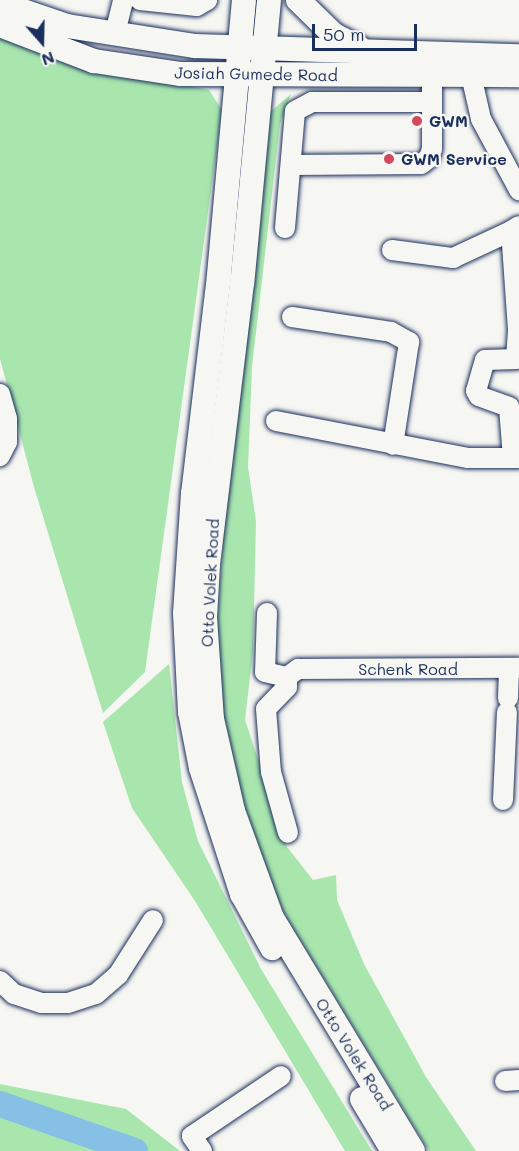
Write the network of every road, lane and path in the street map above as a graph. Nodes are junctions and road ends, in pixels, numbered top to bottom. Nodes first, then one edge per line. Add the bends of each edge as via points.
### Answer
1 (123, 0) edge
2 (140, 0) edge
3 (147, 0) edge
4 (207, 0) edge
5 (244, 0) edge
6 (269, 0) edge
7 (298, 0) edge
8 (181, 2) edge
9 (0, 9) edge
10 (115, 33) junction
11 (240, 46) junction
12 (267, 47) junction
13 (364, 50) junction
14 (519, 56) edge
15 (432, 75) junction
16 (471, 75) junction
17 (519, 75) edge
18 (236, 76) junction
19 (264, 77) junction
20 (431, 102) junction
21 (291, 165) junction
22 (519, 189) edge
23 (285, 228) dead end
24 (515, 229) edge
25 (392, 250) dead end
26 (292, 317) dead end
27 (519, 330) edge
28 (0, 394) edge
29 (276, 421) dead end
30 (393, 445) junction
31 (0, 456) edge
32 (516, 458) edge
33 (267, 613) dead end
34 (514, 668) edge
35 (292, 673) junction
36 (503, 801) dead end
37 (288, 833) dead end
38 (153, 920) dead end
39 (0, 981) edge
40 (281, 1076) dead end
41 (202, 1151) edge
42 (393, 1151) edge
43 (413, 1151) edge

1 - 10 street
2 - 3 street
3 - 8 street
4 - 8 street via 197,6
5 - 11 main road, Otto Volek Road
6 - 12 main road, Otto Volek Road
7 - 13 main road via 334,35
9 - 10 main road, Josiah Gumede Road
9 - 18 main road, Josiah Gumede Road via 94,61 180,74
10 - 11 main road, Josiah Gumede Road via 195,46
11 - 12 main road, Josiah Gumede Road
11 - 18 main road, Otto Volek Road
12 - 13 main road, Josiah Gumede Road
12 - 19 main road, Otto Volek Road
13 - 14 main road, Josiah Gumede Road
15 - 16 main road, Josiah Gumede Road
15 - 19 main road, Josiah Gumede Road
15 - 20 street
16 - 17 main road, Josiah Gumede Road
16 - 22 street via 481,119
18 - 19 main road, Josiah Gumede Road
18 - 42 main road, Otto Volek Road via 188,564 185,613 190,712 213,813 242,894
19 - 43 main road, Otto Volek Road via 208,564 205,617 212,719 232,811 272,918
20 - 21 street via 302,105 292,119
20 - 21 street via 432,149 429,159 421,164
21 - 23 street
24 - 25 street via 453,258
24 - 27 street
26 - 30 street via 391,332 409,342
27 - 32 street via 516,359 485,360 476,391 479,396 509,407
28 - 31 street via 7,419 7,442
29 - 30 street
30 - 32 street via 468,458
33 - 35 street via 266,672
34 - 35 street, Schenk Road
34 - 36 street via 507,705
35 - 37 street via 287,687 266,709 272,771
38 - 39 street via 118,975 96,994 68,1003 41,1003 14,994
40 - 41 street via 192,1136

